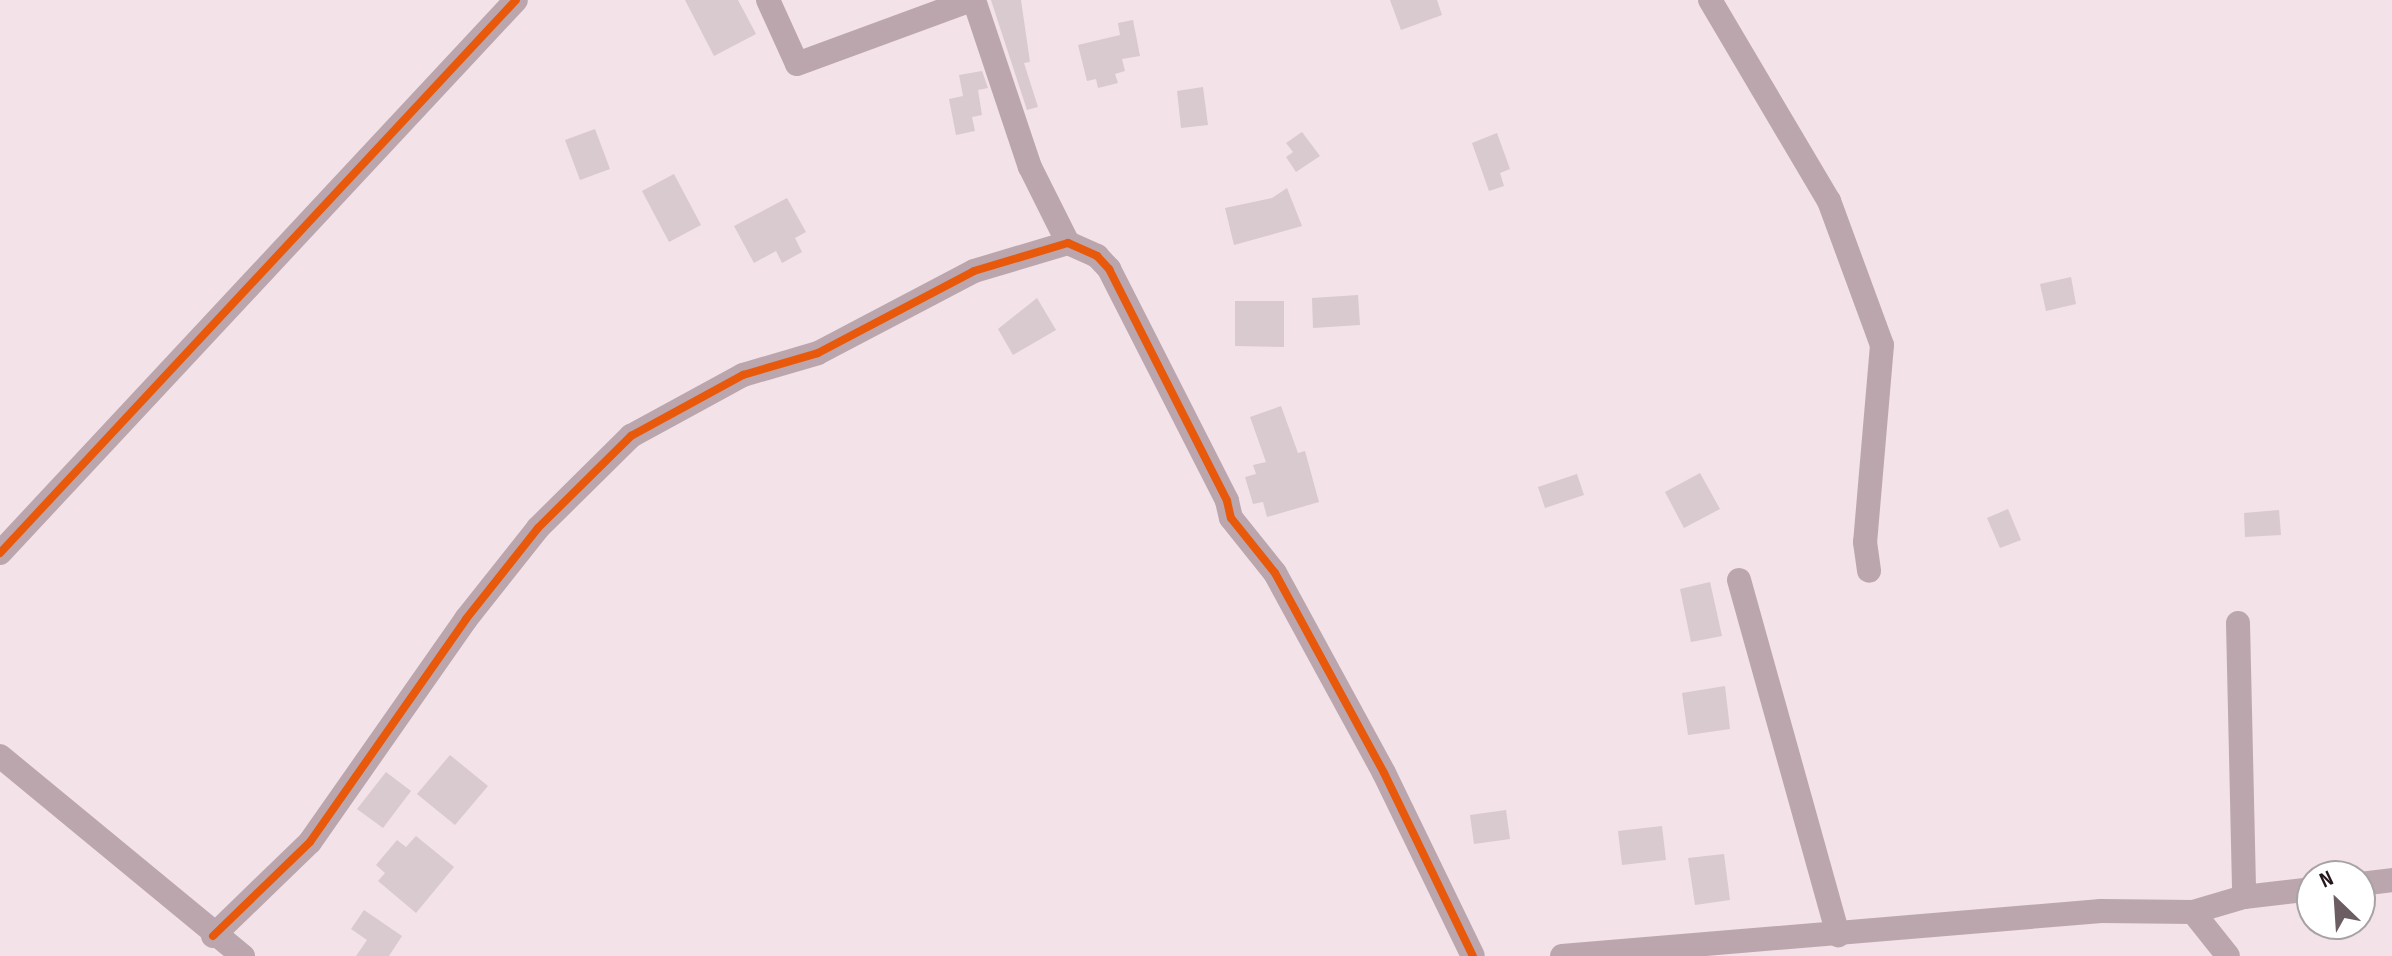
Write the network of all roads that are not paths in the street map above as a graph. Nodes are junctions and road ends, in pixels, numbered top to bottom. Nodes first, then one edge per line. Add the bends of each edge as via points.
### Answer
1 (516, 0) edge
2 (768, 0) edge
3 (973, 0) edge
4 (1710, 0) edge
5 (1068, 243) junction
6 (0, 553) edge
7 (1869, 571) dead end
8 (1739, 580) dead end
9 (2238, 623) dead end
10 (0, 756) edge
11 (2296, 891) edge
12 (2244, 897) junction
13 (2193, 912) junction
14 (1838, 935) junction
15 (213, 936) junction
16 (243, 956) edge
17 (1473, 956) edge
18 (1562, 956) edge
19 (2228, 956) edge

1 - 6 street
2 - 3 street via 797,64
3 - 5 street via 1030,167
4 - 7 street via 1829,201 1882,345 1865,542
5 - 15 street via 974,271 818,353 743,375 631,436 538,528 310,842
5 - 17 street via 1097,256 1109,269 1231,518 1275,573 1384,773
8 - 14 street
9 - 12 street
10 - 15 street
11 - 12 street
12 - 13 street
13 - 14 street via 2101,911
13 - 19 street
14 - 18 street
15 - 16 street

